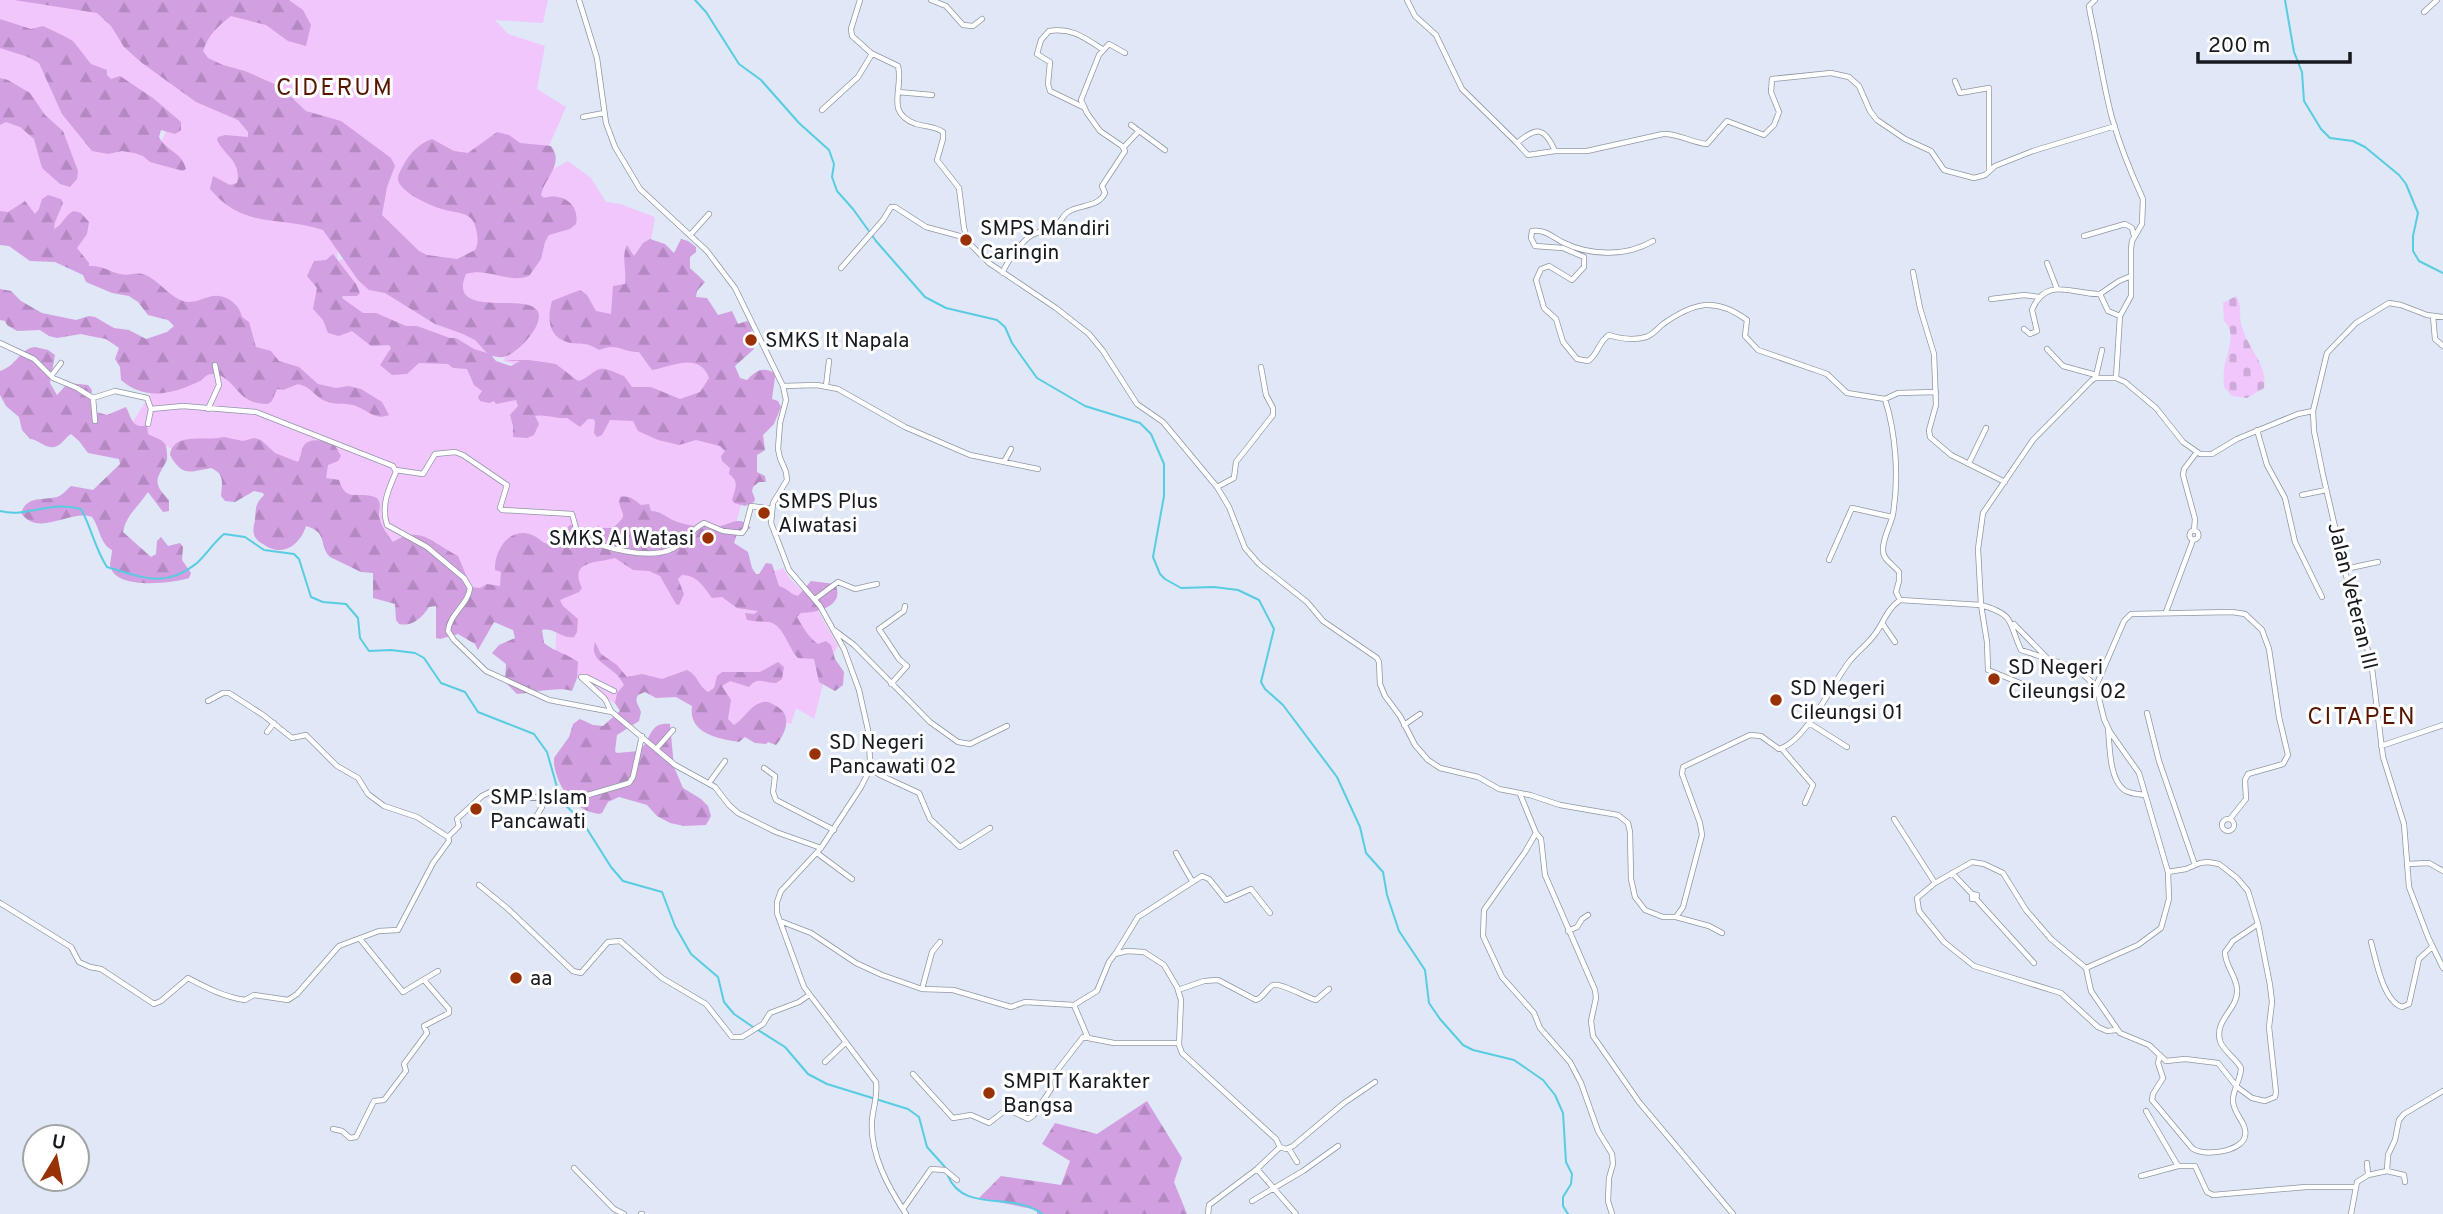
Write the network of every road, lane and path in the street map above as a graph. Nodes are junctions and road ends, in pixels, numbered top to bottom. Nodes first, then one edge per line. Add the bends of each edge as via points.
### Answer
1 (579, 0) edge
2 (860, 0) edge
3 (931, 0) edge
4 (1407, 0) edge
5 (2095, 0) edge
6 (2437, 0) edge
7 (2424, 12) dead end
8 (982, 19) dead end
9 (1102, 49) junction
10 (1125, 53) dead end
11 (873, 54) junction
12 (1955, 81) dead end
13 (898, 92) junction
14 (932, 95) dead end
15 (1083, 107) junction
16 (822, 110) dead end
17 (604, 113) junction
18 (583, 117) dead end
19 (1131, 125) dead end
20 (2115, 125) junction
21 (1139, 131) junction
22 (1517, 143) junction
23 (1124, 148) junction
24 (1165, 150) dead end
25 (1555, 151) junction
26 (1989, 172) junction
27 (709, 214) dead end
28 (690, 234) junction
29 (2084, 236) dead end
30 (2135, 237) junction
31 (967, 238) junction
32 (1653, 242) dead end
33 (2047, 263) dead end
34 (841, 268) dead end
35 (1913, 272) dead end
36 (1003, 273) junction
37 (2131, 276) junction
38 (2057, 289) junction
39 (2100, 294) junction
40 (2040, 297) junction
41 (1991, 299) dead end
42 (2120, 316) junction
43 (2433, 316) junction
44 (2443, 317) edge
45 (2024, 329) dead end
46 (0, 343) edge
47 (2443, 346) edge
48 (2047, 349) dead end
49 (2102, 350) dead end
50 (829, 361) dead end
51 (61, 363) dead end
52 (215, 365) dead end
53 (1261, 367) dead end
54 (51, 376) junction
55 (2096, 376) junction
56 (2116, 378) junction
57 (783, 386) junction
58 (826, 386) junction
59 (1936, 391) junction
60 (93, 398) junction
61 (1885, 399) junction
62 (151, 409) junction
63 (208, 409) junction
64 (2313, 411) junction
65 (95, 421) dead end
66 (148, 424) dead end
67 (1986, 428) dead end
68 (2257, 430) junction
69 (1011, 449) dead end
70 (2197, 452) junction
71 (1004, 462) junction
72 (1969, 463) junction
73 (1038, 469) dead end
74 (396, 470) junction
75 (2005, 482) junction
76 (1217, 487) junction
77 (2326, 491) junction
78 (2302, 495) dead end
79 (772, 509) junction
80 (1892, 517) junction
81 (1829, 560) dead end
82 (2378, 562) dead end
83 (2345, 569) junction
84 (877, 584) dead end
85 (2322, 597) dead end
86 (815, 599) junction
87 (1900, 600) junction
88 (1981, 605) junction
89 (905, 606) dead end
90 (2166, 612) junction
91 (1882, 622) junction
92 (2012, 622) junction
93 (834, 630) junction
94 (1895, 642) dead end
95 (2048, 658) junction
96 (2020, 683) dead end
97 (891, 684) junction
98 (2096, 686) junction
99 (614, 691) dead end
100 (208, 701) dead end
101 (611, 712) junction
102 (2147, 713) dead end
103 (1420, 714) dead end
104 (274, 723) junction
105 (1809, 723) junction
106 (2443, 724) edge
107 (1404, 725) junction
108 (2107, 725) junction
109 (1007, 726) dead end
110 (673, 730) dead end
111 (267, 732) dead end
112 (642, 736) junction
113 (2381, 746) junction
114 (1847, 747) dead end
115 (657, 748) junction
116 (1782, 749) junction
117 (725, 761) dead end
118 (869, 766) junction
119 (764, 768) dead end
120 (709, 783) junction
121 (1520, 794) junction
122 (2145, 795) junction
123 (543, 799) junction
124 (1805, 803) dead end
125 (536, 817) dead end
126 (1894, 819) dead end
127 (2230, 819) dead end
128 (990, 828) dead end
129 (834, 830) junction
130 (1536, 833) junction
131 (448, 837) junction
132 (819, 850) junction
133 (1176, 853) dead end
134 (2407, 864) junction
135 (2194, 866) junction
136 (2443, 871) edge
137 (2168, 872) junction
138 (1952, 873) junction
139 (852, 879) dead end
140 (1192, 881) junction
141 (1935, 883) junction
142 (479, 885) dead end
143 (0, 903) edge
144 (1270, 913) dead end
145 (1588, 915) dead end
146 (1676, 917) junction
147 (779, 920) junction
148 (2258, 924) junction
149 (1568, 930) junction
150 (1722, 933) dead end
151 (360, 939) junction
152 (940, 942) dead end
153 (2371, 942) dead end
154 (2432, 947) junction
155 (1115, 954) junction
156 (2034, 963) dead end
157 (2086, 968) junction
158 (2443, 968) edge
159 (438, 971) dead end
160 (424, 980) junction
161 (922, 989) junction
162 (1329, 989) dead end
163 (1178, 990) junction
164 (809, 995) junction
165 (1074, 1005) junction
166 (2117, 1030) junction
167 (1088, 1038) junction
168 (1179, 1042) junction
169 (845, 1043) junction
170 (2160, 1055) junction
171 (825, 1062) dead end
172 (913, 1074) dead end
173 (1375, 1082) dead end
174 (2237, 1087) junction
175 (2443, 1091) edge
176 (2146, 1111) dead end
177 (333, 1129) dead end
178 (1338, 1146) dead end
179 (1280, 1147) junction
180 (1289, 1149) junction
181 (1297, 1162) dead end
182 (2367, 1163) dead end
183 (2178, 1166) junction
184 (574, 1168) dead end
185 (1257, 1169) junction
186 (2387, 1171) junction
187 (2368, 1175) junction
188 (2141, 1176) dead end
189 (957, 1180) dead end
190 (2405, 1182) dead end
191 (1273, 1187) junction
192 (2355, 1187) junction
193 (1252, 1201) dead end
194 (904, 1211) edge
195 (624, 1214) edge
196 (1208, 1214) edge
197 (1296, 1214) edge
198 (1612, 1214) edge
199 (1733, 1214) edge
200 (2351, 1214) edge

1 - 17 street via 598,63
2 - 11 street via 852,36
3 - 8 street via 946,6 962,25 972,26
4 - 22 street via 1415,16 1436,35 1462,89
5 - 20 street via 2090,13
6 - 7 street
9 - 10 street via 1110,44
9 - 15 street via 1082,96
9 - 15 street via 1068,31 1049,31 1041,40 1037,54 1050,62 1050,91
11 - 13 street via 898,66
11 - 16 street via 858,78
12 - 26 street via 1960,93 1989,88
13 - 14 street
13 - 31 street via 901,115 943,132 937,160 959,188
15 - 23 street via 1100,131
17 - 18 street
17 - 28 street via 615,147 635,183
19 - 21 street
20 - 26 street via 2034,150
20 - 30 street via 2143,199 2143,224
21 - 23 street
21 - 24 street
22 - 25 street via 1527,155
22 - 25 street via 1529,132 1538,131 1547,136
23 - 36 street via 1124,155 1102,186 1102,198 1069,211 1058,224 1030,236 1007,261
25 - 26 street via 1587,151 1663,134 1707,144 1727,121 1764,135 1779,112 1771,92 1772,79 1831,73 1856,82 1873,116 1931,151 1944,170 1974,178
27 - 28 street
28 - 57 street via 741,297
29 - 30 street via 2125,224
30 - 37 street
31 - 34 street via 926,227 891,207
31 - 36 street
32 - 61 street via 1625,253 1607,253 1563,242 1545,231 1532,231 1535,246 1563,248 1584,257 1584,267 1575,279 1549,266 1541,269 1536,280 1544,308 1556,319 1563,342 1577,359 1592,358 1609,335 1621,340 1645,338 1679,314 1710,304 1747,320 1745,336 1758,350 1822,372 1847,393
33 - 38 street
35 - 59 street via 1934,349
36 - 76 street via 1089,334 1137,404 1163,422
37 - 39 street
37 - 42 street via 2130,300
38 - 39 street
38 - 40 street
39 - 42 street via 2108,312
40 - 41 street
40 - 45 street via 2032,310 2036,331 2030,334
42 - 56 street
43 - 44 street, Jalan Veteran III
43 - 47 street via 2435,339
43 - 64 street, Jalan Veteran III via 2389,303 2356,323 2327,353
46 - 54 street via 34,359
48 - 55 street via 2063,366
49 - 55 street
50 - 58 street
51 - 54 street
52 - 63 street via 219,385
53 - 76 street via 1273,415 1236,461 1233,480
54 - 60 street
55 - 56 street
55 - 75 street via 2033,440
56 - 70 street via 2149,401
57 - 58 street
57 - 79 street via 786,400 778,449 787,480
58 - 71 street via 970,455
59 - 61 street via 1898,393
59 - 72 street via 1930,437
60 - 62 street via 115,391 148,398
60 - 65 street
61 - 80 street via 1894,445
62 - 63 street
62 - 66 street
63 - 74 street via 272,417
64 - 68 street
64 - 77 street, Jalan Veteran III
67 - 72 street
68 - 70 street via 2212,454
68 - 85 street via 2267,465 2286,498 2295,542
69 - 71 street
70 - 90 street via 2183,475 2198,535
71 - 73 street
72 - 75 street
74 - 79 street via 424,474 435,454 459,453 507,485 502,510 572,514 578,535 634,551 669,551 704,523 742,533 751,506
74 - 101 street via 386,500 387,525 428,547 470,588 450,619 448,631 454,640 490,673 549,700
75 - 88 street via 1980,522
76 - 107 street via 1241,543 1251,555 1323,621 1377,658 1382,689
77 - 78 street
77 - 83 street, Jalan Veteran III
79 - 86 street via 771,523 784,560
80 - 81 street via 1852,508
80 - 87 street via 1882,552 1899,572 1896,592
82 - 83 street
83 - 113 street, Jalan Veteran III via 2371,660
84 - 86 street via 855,589 836,583
86 - 93 street
87 - 88 street
87 - 91 street
88 - 92 street
88 - 96 street via 1988,670
89 - 97 street via 879,629 907,666
90 - 98 street via 2135,612 2127,618
90 - 127 street via 2245,614 2262,630 2269,649 2287,760 2248,774 2246,799
91 - 94 street
91 - 105 street
92 - 95 street
92 - 95 street via 2021,650
93 - 97 street
93 - 118 street via 859,690 868,730
95 - 98 street via 2076,668
97 - 109 street via 961,744
98 - 108 street
99 - 101 street via 581,677 606,699
100 - 104 street via 229,693
101 - 112 street
102 - 135 street
103 - 107 street
104 - 111 street
104 - 131 street via 292,738 306,735 384,806 417,817
105 - 114 street
105 - 116 street
106 - 113 street
107 - 121 street via 1418,750 1440,768
108 - 122 street via 2139,773
108 - 122 street via 2120,786
110 - 115 street
112 - 115 street
112 - 123 street via 629,783 571,800 563,796
113 - 134 street, Jalan Veteran III via 2404,824
115 - 120 street via 675,765
116 - 124 street via 1813,785
116 - 146 street via 1753,734 1683,767 1702,835 1683,907
117 - 120 street
118 - 128 street via 919,793 930,819 960,846
118 - 129 street
119 - 129 street via 775,776 776,800
120 - 132 street via 738,813
121 - 130 street
121 - 146 street via 1623,818 1630,832 1635,897 1645,910
122 - 137 street
123 - 125 street
123 - 131 street via 486,794 457,819 459,826
126 - 141 street
129 - 132 street
130 - 149 street via 1541,839 1545,875
130 - 198 street via 1484,910 1483,936 1502,977 1532,1009 1540,1028 1570,1062 1581,1083 1598,1131 1612,1154 1608,1201
131 - 151 street via 398,930
132 - 139 street
132 - 147 street via 781,891 776,908
133 - 140 street
134 - 136 street via 2429,863
134 - 154 street, Jalan Veteran III via 2411,894
135 - 137 street
135 - 148 street via 2219,864 2237,878 2248,891
137 - 157 street via 2169,899 2161,928 2138,945
138 - 141 street
138 - 156 street
138 - 157 street via 1972,862 2003,873 2042,929
140 - 144 street via 1206,877 1226,900 1251,889
140 - 155 street via 1135,920
141 - 166 street via 1917,898 1917,906 1944,942 1961,956 1974,966 2061,993 2098,1027
142 - 164 street via 576,972 583,971 608,942 620,941 662,978 706,1004 732,1037 742,1037 763,1024 770,1013
143 - 151 street via 71,947 79,962 101,969 153,1004 188,978 235,999 254,995 288,1000 336,948
145 - 149 street
146 - 150 street
147 - 161 street via 826,941 856,963
147 - 164 street
148 - 174 street via 2225,952 2238,992 2219,1036 2241,1068
148 - 174 street via 2272,1002 2269,1027 2276,1092 2270,1100 2258,1100
149 - 199 street via 1596,994 1593,1036 1639,1102
151 - 160 street via 401,992
152 - 161 street via 932,952
153 - 154 street via 2391,1000 2402,1007 2409,1004 2419,959
154 - 158 street, Jalan Veteran III
155 - 163 street via 1149,954 1164,965
155 - 165 street via 1097,991
157 - 166 street via 2091,992
159 - 160 street
160 - 177 street via 449,1013 424,1026 427,1033 404,1064 407,1071 383,1101 374,1101 356,1136 350,1138
161 - 165 street via 953,990 1011,1007 1025,1002
162 - 163 street via 1316,1000 1280,984 1256,1000 1218,980
163 - 168 street
164 - 169 street
165 - 167 street
166 - 170 street via 2150,1045
167 - 168 street via 1114,1043
167 - 172 street via 1080,1039 1028,1119 1007,1110 989,1123 971,1115 953,1118
168 - 179 street via 1186,1058
169 - 171 street
169 - 194 street via 876,1082 875,1151
170 - 174 street via 2166,1061 2218,1063
170 - 174 street via 2163,1078 2152,1100 2197,1152 2210,1154 2244,1141 2245,1130 2233,1100
173 - 180 street
175 - 186 street via 2399,1120
176 - 183 street
178 - 191 street
179 - 180 street
179 - 185 street
180 - 181 street
182 - 187 street
183 - 188 street
183 - 192 street via 2195,1166 2207,1192 2213,1195
184 - 195 street
185 - 191 street
185 - 196 street via 1209,1205
186 - 187 street
186 - 190 street via 2404,1175
187 - 192 street
189 - 194 street via 944,1170 932,1169
191 - 193 street
191 - 197 street
192 - 200 street

